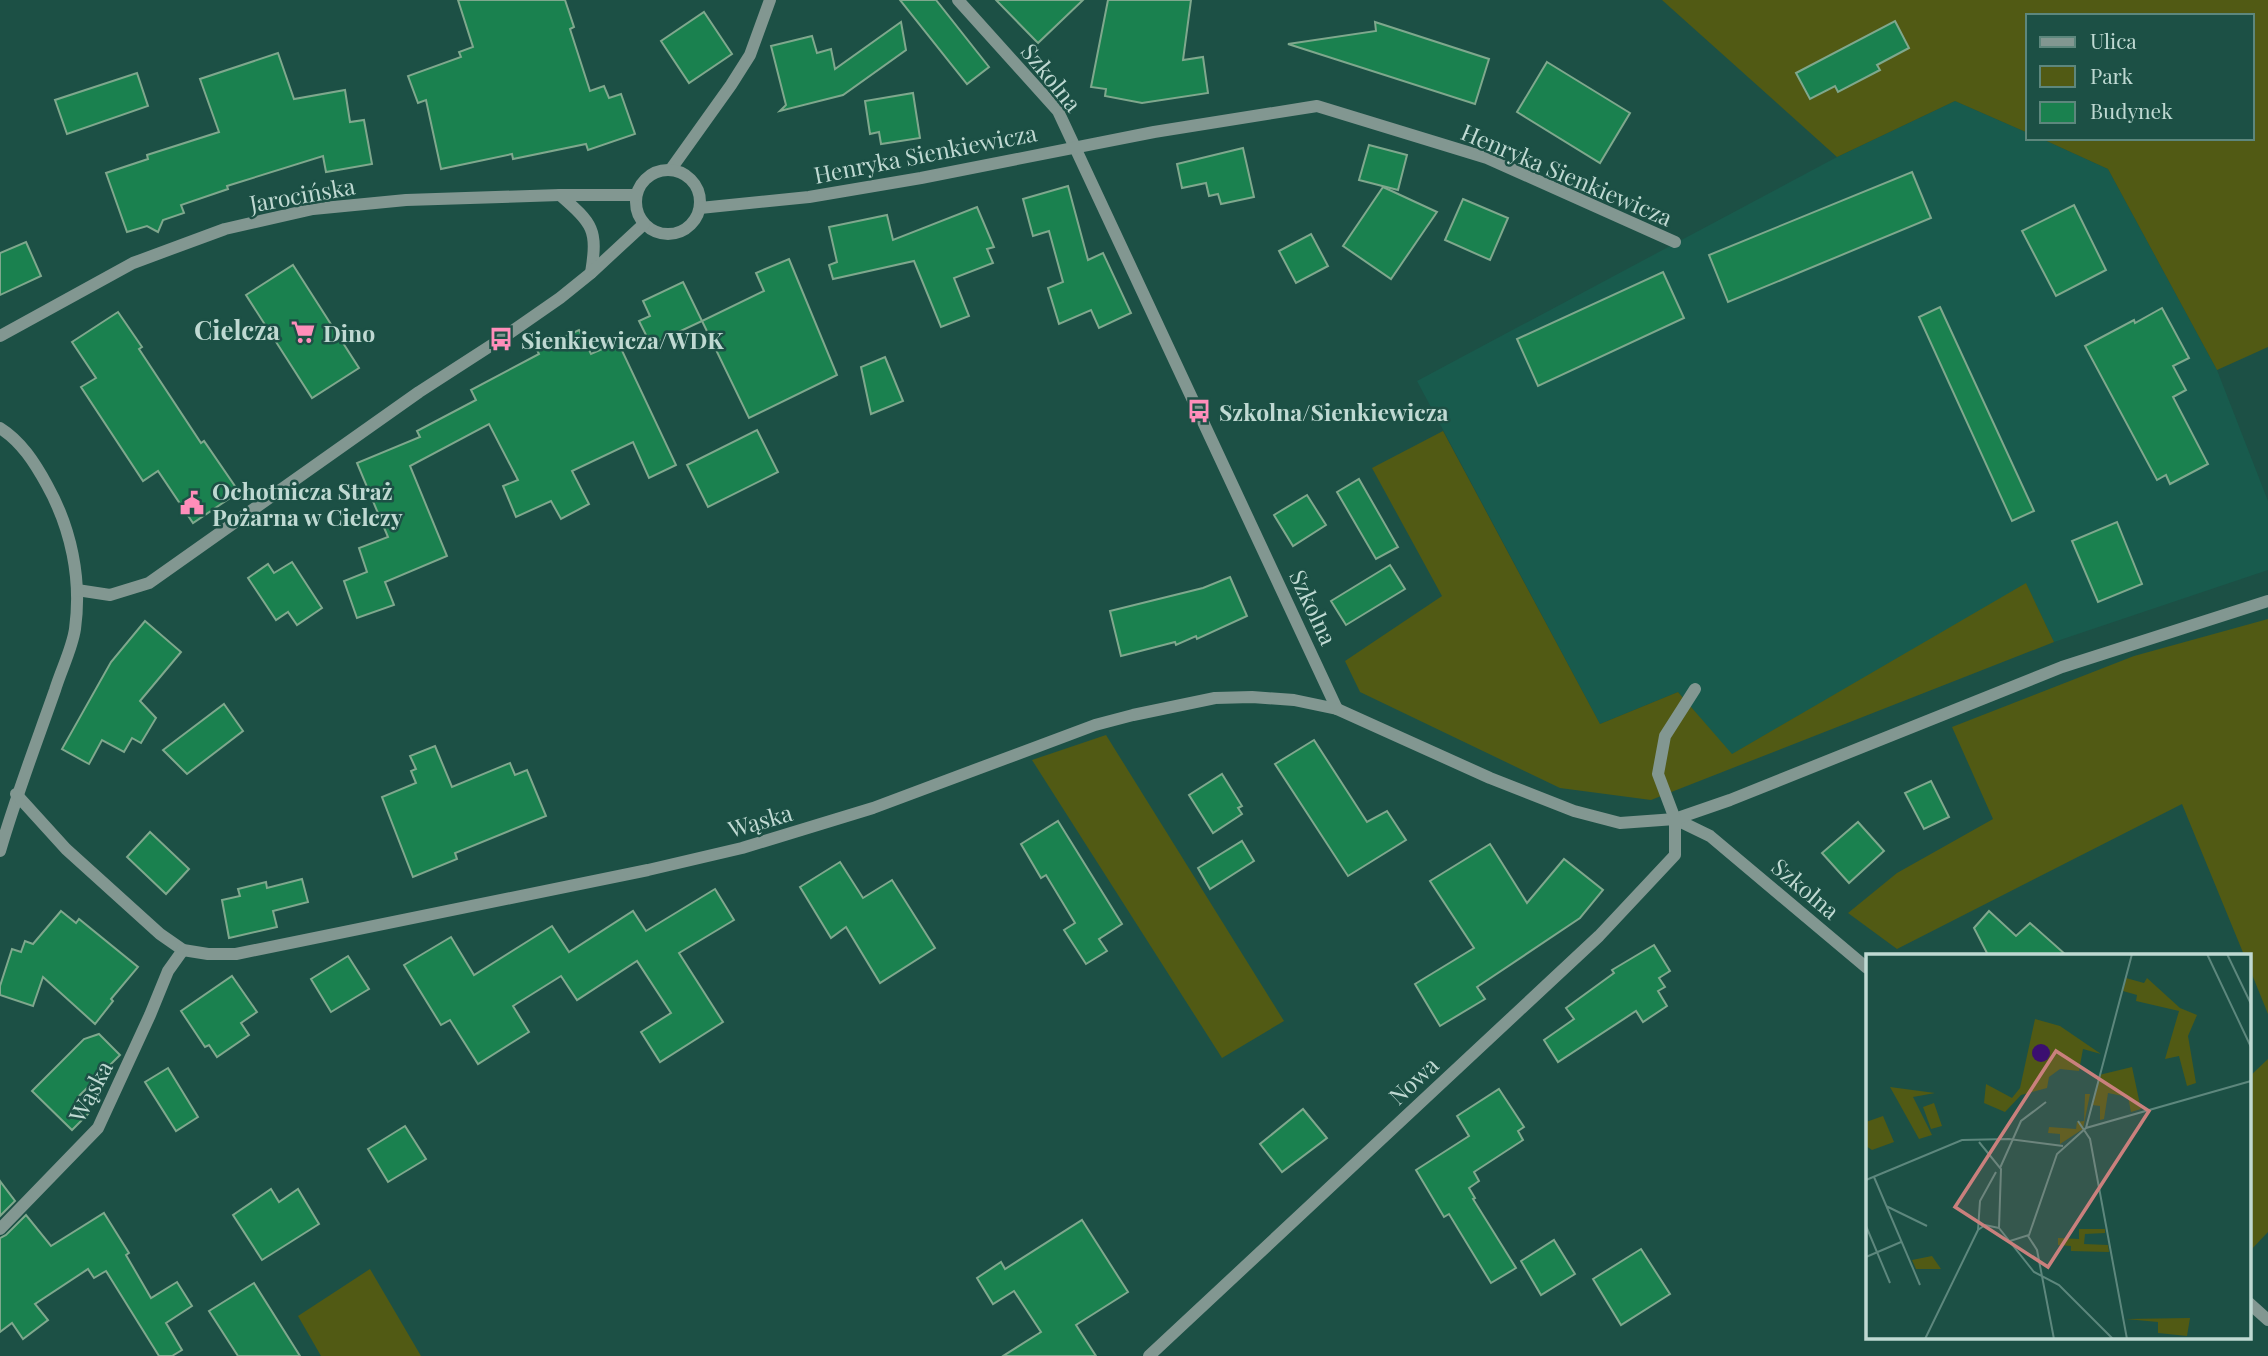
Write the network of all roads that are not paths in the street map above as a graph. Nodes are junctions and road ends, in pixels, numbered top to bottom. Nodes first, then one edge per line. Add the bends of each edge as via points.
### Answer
1 (770, 0) edge
2 (958, 0) edge
3 (1075, 146) junction
4 (671, 169) junction
5 (560, 195) junction
6 (636, 195) junction
7 (700, 208) junction
8 (644, 224) junction
9 (1675, 242) dead end
10 (592, 273) junction
11 (0, 336) edge
12 (0, 428) edge
13 (77, 590) junction
14 (2268, 601) edge
15 (1695, 690) dead end
16 (1337, 709) junction
17 (16, 794) junction
18 (1675, 819) junction
19 (0, 851) edge
20 (183, 950) junction
21 (1866, 967) edge
22 (0, 1229) edge
23 (2250, 1304) edge
24 (2268, 1320) edge
25 (1149, 1356) edge

1 - 4 street via 750,55
2 - 3 street, Szkolna via 1058,111
3 - 7 street, Henryka Sienkiewicza via 809,197
3 - 9 street, Henryka Sienkiewicza via 1317,106 1487,158
3 - 16 street, Szkolna
4 - 6 street via 655,172 643,181
4 - 7 street via 697,187
5 - 6 street, Jarocińska
5 - 10 street via 594,233
5 - 11 street, Jarocińska via 406,200 313,209 226,229 134,263
6 - 8 street
7 - 8 street via 695,221 670,235
8 - 10 street
10 - 13 street via 149,583 110,595
12 - 13 street via 13,436 36,466 55,500 73,548
13 - 17 street via 75,631
14 - 18 street via 2062,667
15 - 18 street via 1665,736 1658,774
16 - 18 street via 1574,811 1620,823
16 - 20 street, Wąska via 1252,697 1176,706 1096,725 873,808 742,848 236,954
17 - 19 street
17 - 20 street, Wąska via 115,896
18 - 21 street, Szkolna via 1710,836
18 - 25 street, Nowa via 1675,855 1599,936
20 - 22 street, Wąska via 167,971 99,1128
23 - 24 street

